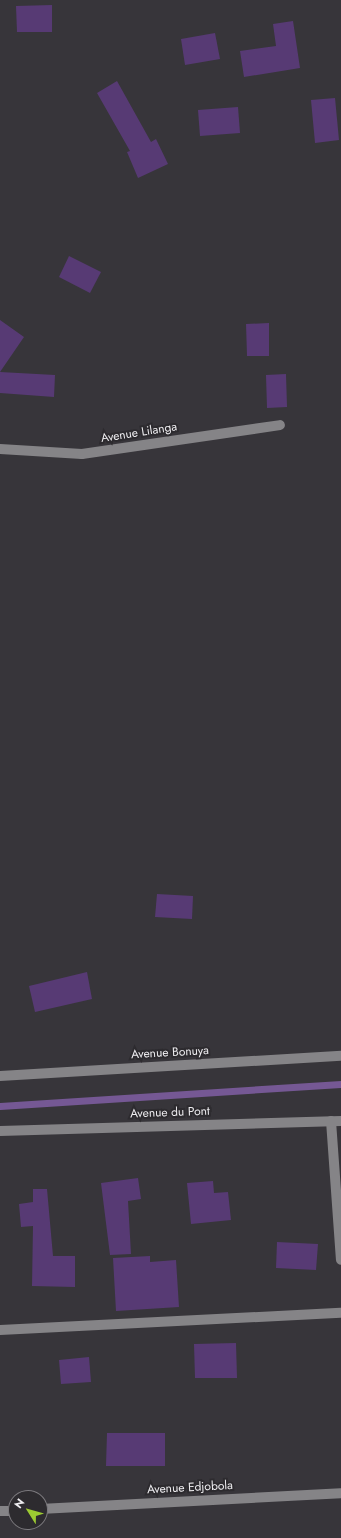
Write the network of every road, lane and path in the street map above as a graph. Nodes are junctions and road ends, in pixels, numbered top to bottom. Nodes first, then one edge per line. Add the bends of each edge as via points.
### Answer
1 (280, 425) dead end
2 (0, 449) edge
3 (341, 1056) edge
4 (0, 1076) edge
5 (336, 1121) edge
6 (0, 1131) edge
7 (341, 1260) edge
8 (341, 1313) edge
9 (0, 1330) edge
10 (341, 1493) edge
11 (48, 1509) edge

1 - 2 street, Avenue Lilanga via 82,454
3 - 4 street, Avenue Bonuya
5 - 6 street, Avenue du Pont
5 - 7 street
8 - 9 street
10 - 11 street, Avenue Edjobola

